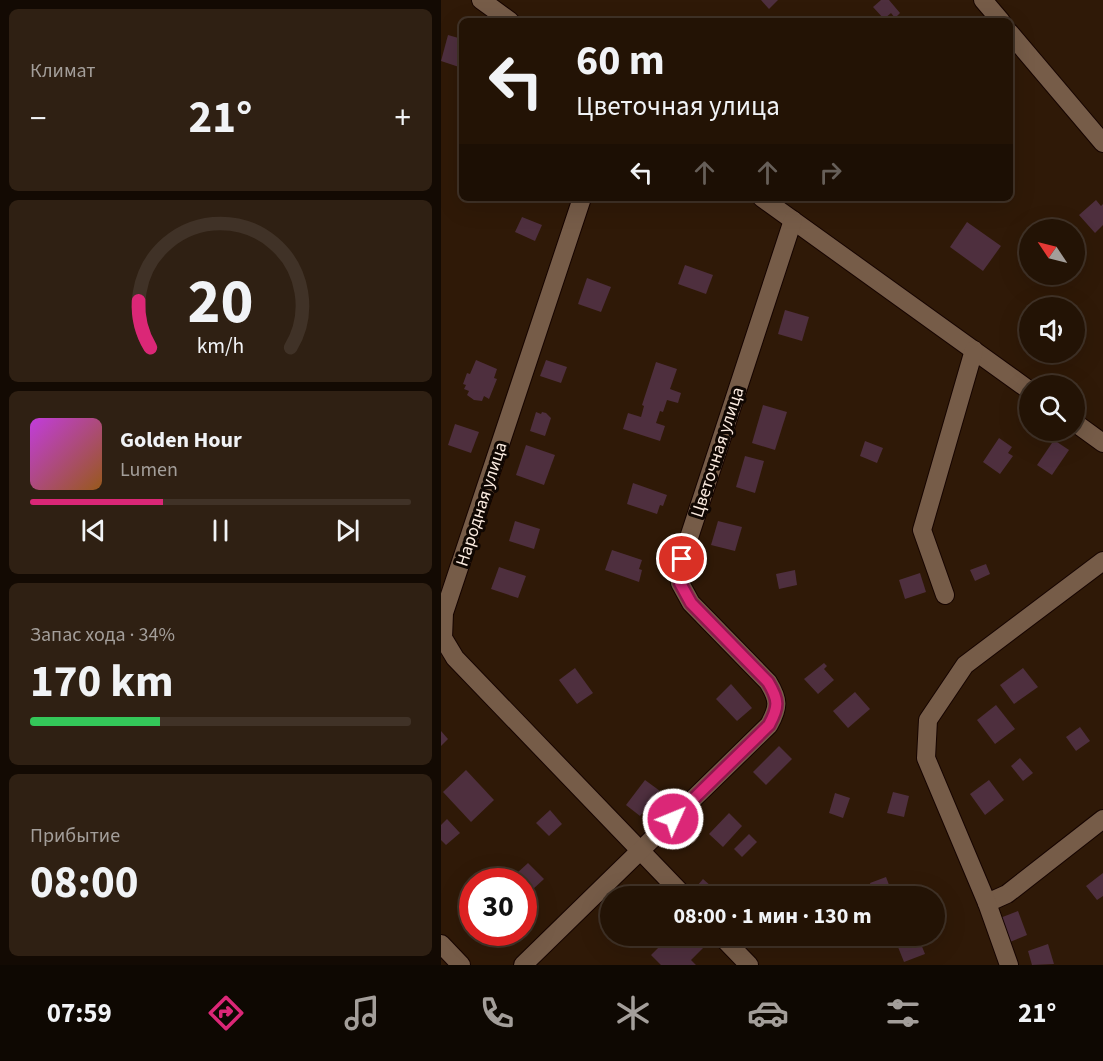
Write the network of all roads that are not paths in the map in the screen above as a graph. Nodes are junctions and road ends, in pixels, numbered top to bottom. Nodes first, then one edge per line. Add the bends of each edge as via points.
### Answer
1 (481, 0) edge
2 (983, 0) edge
3 (506, 18) edge
4 (998, 18) edge
5 (1013, 37) edge
6 (1103, 143) edge
7 (581, 201) edge
8 (766, 201) edge
9 (793, 220) junction
10 (974, 350) junction
11 (1019, 383) edge
12 (1085, 430) edge
13 (1103, 443) edge
14 (1103, 561) edge
15 (945, 595) dead end
16 (1103, 819) edge
17 (640, 850) junction
18 (674, 886) edge
19 (987, 903) junction
20 (441, 944) edge
21 (731, 946) edge
22 (461, 965) edge
23 (523, 965) edge
24 (749, 965) edge
25 (1009, 965) edge

1 - 3 street
2 - 4 street
5 - 6 street
7 - 17 street, Народная улица via 444,613 443,638 455,658
8 - 9 street
9 - 10 street
9 - 17 street, Цветочная улица via 682,559 680,583 691,603 768,682 775,694 776,712 769,725
10 - 11 street
10 - 15 street via 922,530
12 - 13 street
14 - 19 street via 965,664 928,720 926,758
16 - 19 street via 1007,894
17 - 18 street, Народная улица
17 - 23 street
19 - 25 street
20 - 22 street
21 - 24 street

